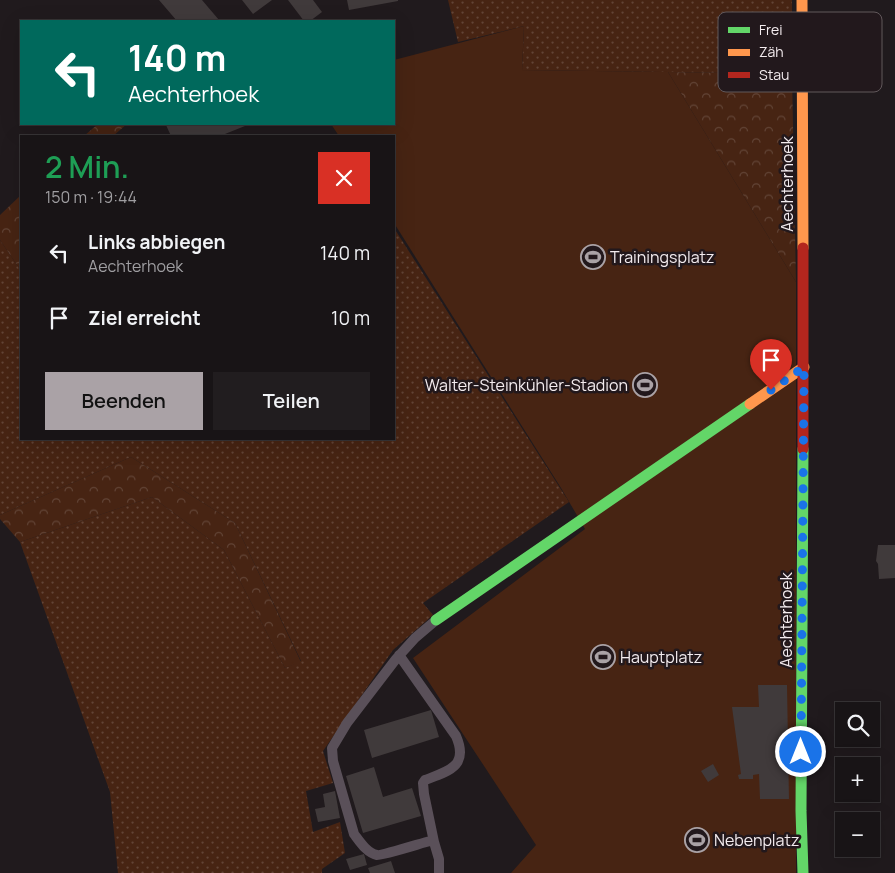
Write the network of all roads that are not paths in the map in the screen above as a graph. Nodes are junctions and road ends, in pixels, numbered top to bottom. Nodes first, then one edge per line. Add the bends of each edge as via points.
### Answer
1 (803, 92) edge
2 (804, 367) junction
3 (436, 620) joint
4 (399, 656) junction
5 (434, 842) junction
6 (439, 873) edge
7 (803, 873) edge

1 - 2 street, Aechterhoek
2 - 3 street
2 - 7 street, Aechterhoek via 800,811
3 - 4 lane
4 - 5 lane via 460,746 457,764 423,783
4 - 5 lane via 335,740 331,754 354,834 368,850 380,855
5 - 6 lane

